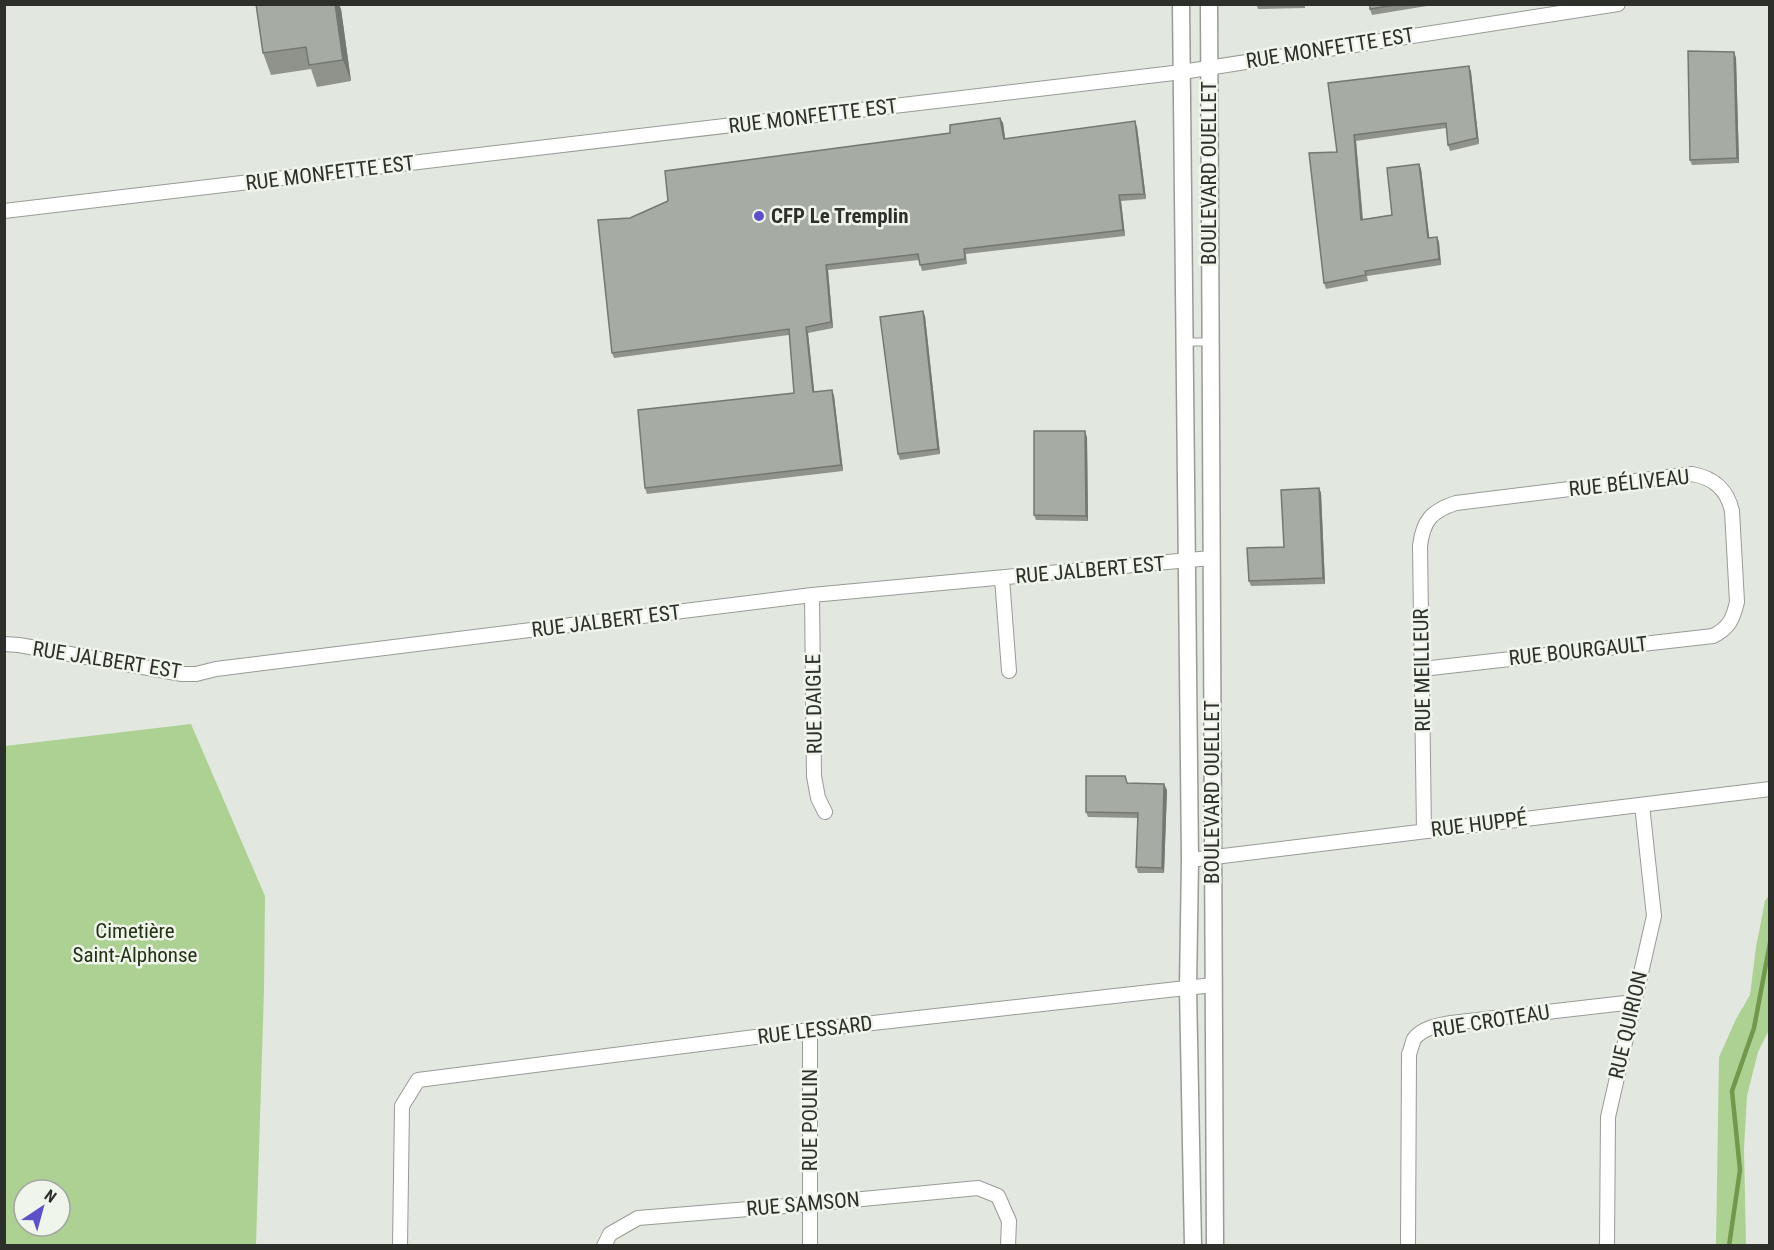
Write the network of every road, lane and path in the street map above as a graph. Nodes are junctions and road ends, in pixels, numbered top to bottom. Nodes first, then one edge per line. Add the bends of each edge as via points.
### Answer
1 (1181, 4) edge
2 (1209, 4) edge
3 (1618, 4) edge
4 (1209, 67) junction
5 (1182, 72) junction
6 (4, 212) edge
7 (1184, 342) junction
8 (1210, 342) junction
9 (1433, 514) joint
10 (1211, 558) junction
11 (1186, 561) junction
12 (1002, 578) junction
13 (812, 595) junction
14 (1729, 622) joint
15 (4, 644) edge
16 (1422, 669) junction
17 (1009, 671) dead end
18 (1770, 789) edge
19 (1642, 805) junction
20 (825, 812) dead end
21 (1424, 831) junction
22 (1212, 856) junction
23 (1190, 860) junction
24 (1214, 985) junction
25 (1188, 988) junction
26 (1634, 1002) junction
27 (810, 1030) junction
28 (810, 1204) junction
29 (607, 1240) edge
30 (1193, 1244) edge
31 (1215, 1244) edge
32 (400, 1245) edge
33 (810, 1245) edge
34 (1008, 1245) edge
35 (1408, 1245) edge
36 (1607, 1245) edge

1 - 5 street, BOULEVARD OUELLET
2 - 4 street, BOULEVARD OUELLET
3 - 4 street, RUE MONFETTE EST
4 - 5 street, RUE MONFETTE EST
4 - 8 street, BOULEVARD OUELLET
5 - 6 street, RUE MONFETTE EST
5 - 7 street, BOULEVARD OUELLET
7 - 8 lane
7 - 11 street, BOULEVARD OUELLET
8 - 10 street, BOULEVARD OUELLET
9 - 14 street, RUE BÉLIVEAU via 1456,503 1692,474 1702,476 1724,490 1732,511 1737,602
9 - 16 street, RUE MEILLEUR via 1426,522 1420,546
10 - 11 street, RUE JALBERT EST
10 - 22 street, BOULEVARD OUELLET
11 - 12 street, RUE JALBERT EST
11 - 23 street, BOULEVARD OUELLET
12 - 13 street, RUE JALBERT EST
12 - 17 street
13 - 15 street, RUE JALBERT EST via 196,674
13 - 20 street, RUE DAIGLE via 814,776
14 - 16 street, RUE BOURGAULT via 1713,636
16 - 21 street, RUE MEILLEUR
18 - 19 street, RUE HUPPÉ
19 - 21 street, RUE HUPPÉ
19 - 26 street, RUE QUIRION via 1654,916
21 - 22 street, RUE HUPPÉ
22 - 23 street, RUE HUPPÉ
22 - 24 street, BOULEVARD OUELLET
23 - 25 street, BOULEVARD OUELLET
24 - 25 street, RUE LESSARD
24 - 31 street, BOULEVARD OUELLET
25 - 27 street, RUE LESSARD
25 - 30 street, BOULEVARD OUELLET
26 - 35 street, RUE CROTEAU via 1451,1023 1423,1031 1414,1039 1410,1054
26 - 36 street, RUE QUIRION via 1608,1117
27 - 28 street, RUE POULIN
27 - 32 street, RUE LESSARD via 418,1080 402,1106
28 - 29 street, RUE SAMSON via 638,1218
28 - 33 street, RUE POULIN
28 - 34 street, RUE SAMSON via 978,1188 998,1196 1009,1221
30 - 31 lane, BOULEVARD OUELLET

